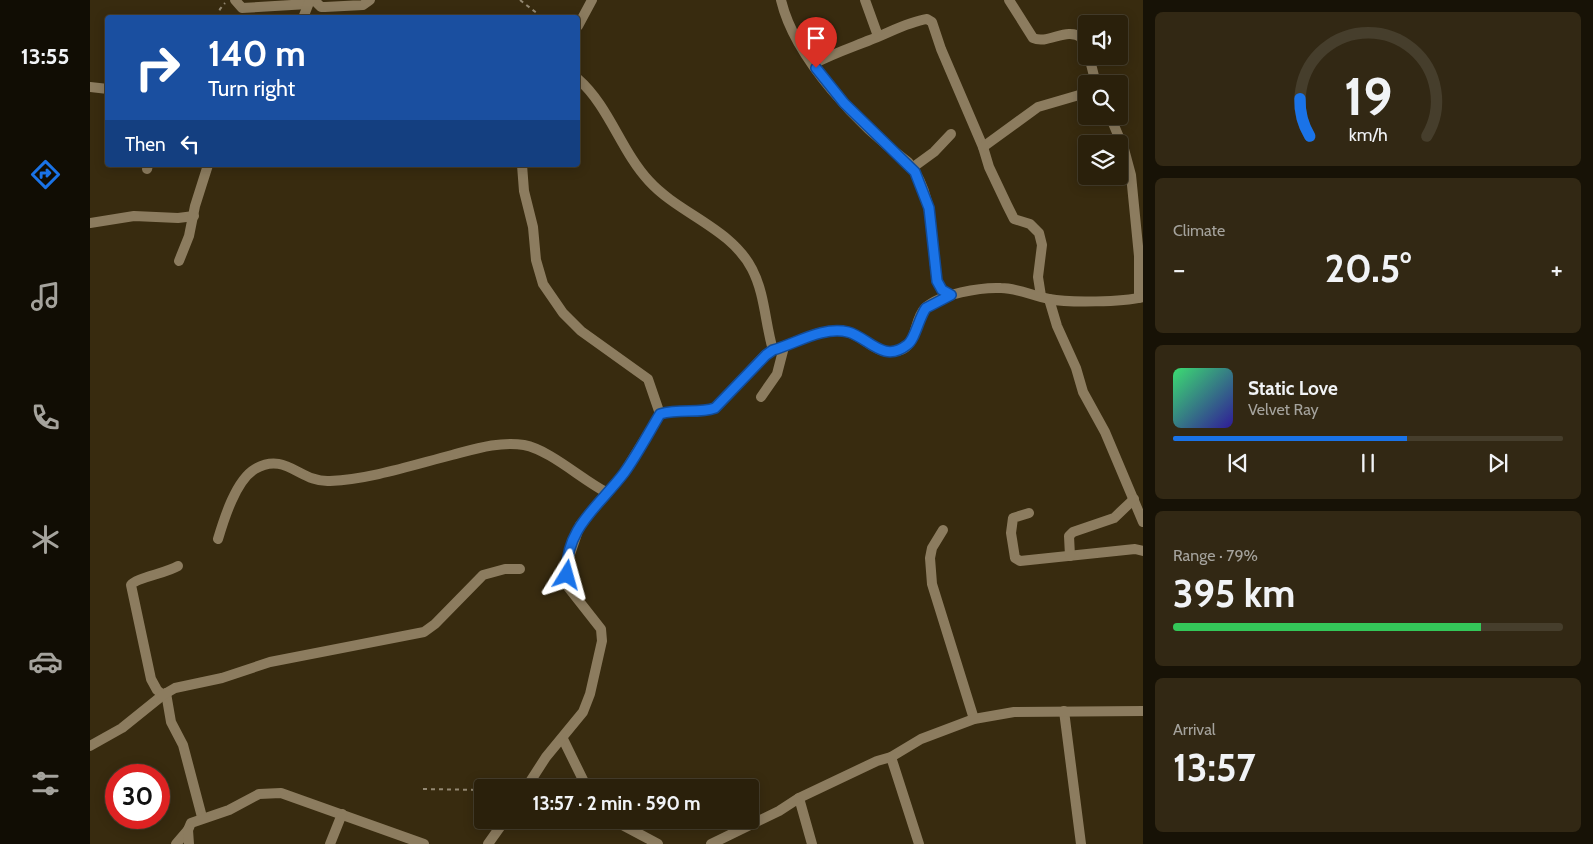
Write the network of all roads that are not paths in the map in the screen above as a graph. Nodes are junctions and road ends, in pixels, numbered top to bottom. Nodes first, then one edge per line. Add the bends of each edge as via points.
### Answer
1 (235, 0) edge
2 (370, 0) edge
3 (592, 0) edge
4 (781, 0) edge
5 (865, 0) edge
6 (1009, 0) edge
7 (311, 1) edge
8 (304, 15) edge
9 (580, 22) edge
10 (878, 36) junction
11 (1078, 36) edge
12 (813, 64) junction
13 (580, 81) edge
14 (90, 87) edge
15 (105, 89) edge
16 (1078, 95) edge
17 (1114, 125) edge
18 (951, 134) dead end
19 (983, 146) junction
20 (207, 167) edge
21 (522, 167) edge
22 (912, 168) junction
23 (194, 216) junction
24 (90, 223) edge
25 (179, 261) dead end
26 (951, 295) junction
27 (1045, 298) junction
28 (1141, 298) edge
29 (778, 348) junction
30 (761, 396) dead end
31 (660, 414) junction
32 (606, 492) junction
33 (1134, 499) junction
34 (1029, 513) dead end
35 (1143, 522) edge
36 (944, 530) dead end
37 (218, 539) dead end
38 (1143, 551) edge
39 (1070, 556) junction
40 (178, 566) dead end
41 (520, 569) dead end
42 (164, 694) junction
43 (1143, 711) edge
44 (1064, 712) junction
45 (974, 719) junction
46 (563, 739) junction
47 (90, 746) edge
48 (891, 756) junction
49 (532, 779) edge
50 (583, 779) edge
51 (799, 798) junction
52 (342, 814) junction
53 (202, 818) junction
54 (499, 829) edge
55 (630, 829) edge
56 (188, 830) junction
57 (176, 844) edge
58 (189, 844) edge
59 (330, 844) edge
60 (424, 844) edge
61 (488, 844) edge
62 (658, 844) edge
63 (711, 844) edge
64 (812, 844) edge
65 (919, 844) edge
66 (1081, 844) edge

1 - 7 street via 242,8
2 - 7 street via 363,5 326,7
3 - 9 street
4 - 12 street via 797,43
5 - 10 street
6 - 11 street via 1034,40
7 - 8 street
10 - 12 street
10 - 19 street via 912,22 928,19 932,22
12 - 22 street via 844,103
13 - 29 street via 648,180 668,200 721,234 748,261
14 - 15 street
16 - 19 street via 1038,107
17 - 28 street via 1131,175
18 - 22 street
19 - 27 street via 989,167 1014,219 1035,227 1042,239 1038,277
20 - 23 street
21 - 31 street via 535,255 543,284 563,313 581,331 644,375 652,386
22 - 26 street via 929,208 937,281 942,290
23 - 24 street via 134,216
23 - 25 street
26 - 27 street via 1002,288
26 - 29 street via 926,308 910,344 899,351 886,352 850,333 840,332 828,332
27 - 28 street
27 - 33 street via 1076,368 1083,392 1105,432
29 - 30 street via 777,374
29 - 31 street via 766,355 715,408
31 - 32 street via 634,458
32 - 37 street via 551,457 514,444 481,448 392,471 330,481 311,478 274,462 248,474 234,497
32 - 46 street via 580,525 567,563 568,587 601,630 602,641 583,712
33 - 35 street
33 - 39 street via 1114,518 1073,532 1069,536
34 - 39 street via 1013,518 1011,533 1015,558 1020,561
36 - 45 street via 932,548 932,584
38 - 39 street via 1135,548
40 - 42 street via 167,573 138,579 131,585 151,679 157,690
41 - 42 street via 483,575 424,632 270,662
42 - 47 street via 122,728
42 - 53 street via 171,722 184,745
43 - 44 street
44 - 45 street via 1014,712
44 - 66 street
45 - 48 street via 921,739
46 - 49 street
46 - 50 street
48 - 51 street
48 - 65 street
51 - 63 street via 779,812
51 - 64 street
52 - 53 street via 281,793 267,792 229,810
52 - 59 street
52 - 60 street
53 - 56 street via 191,823
54 - 61 street
55 - 62 street
56 - 57 street
56 - 58 street

